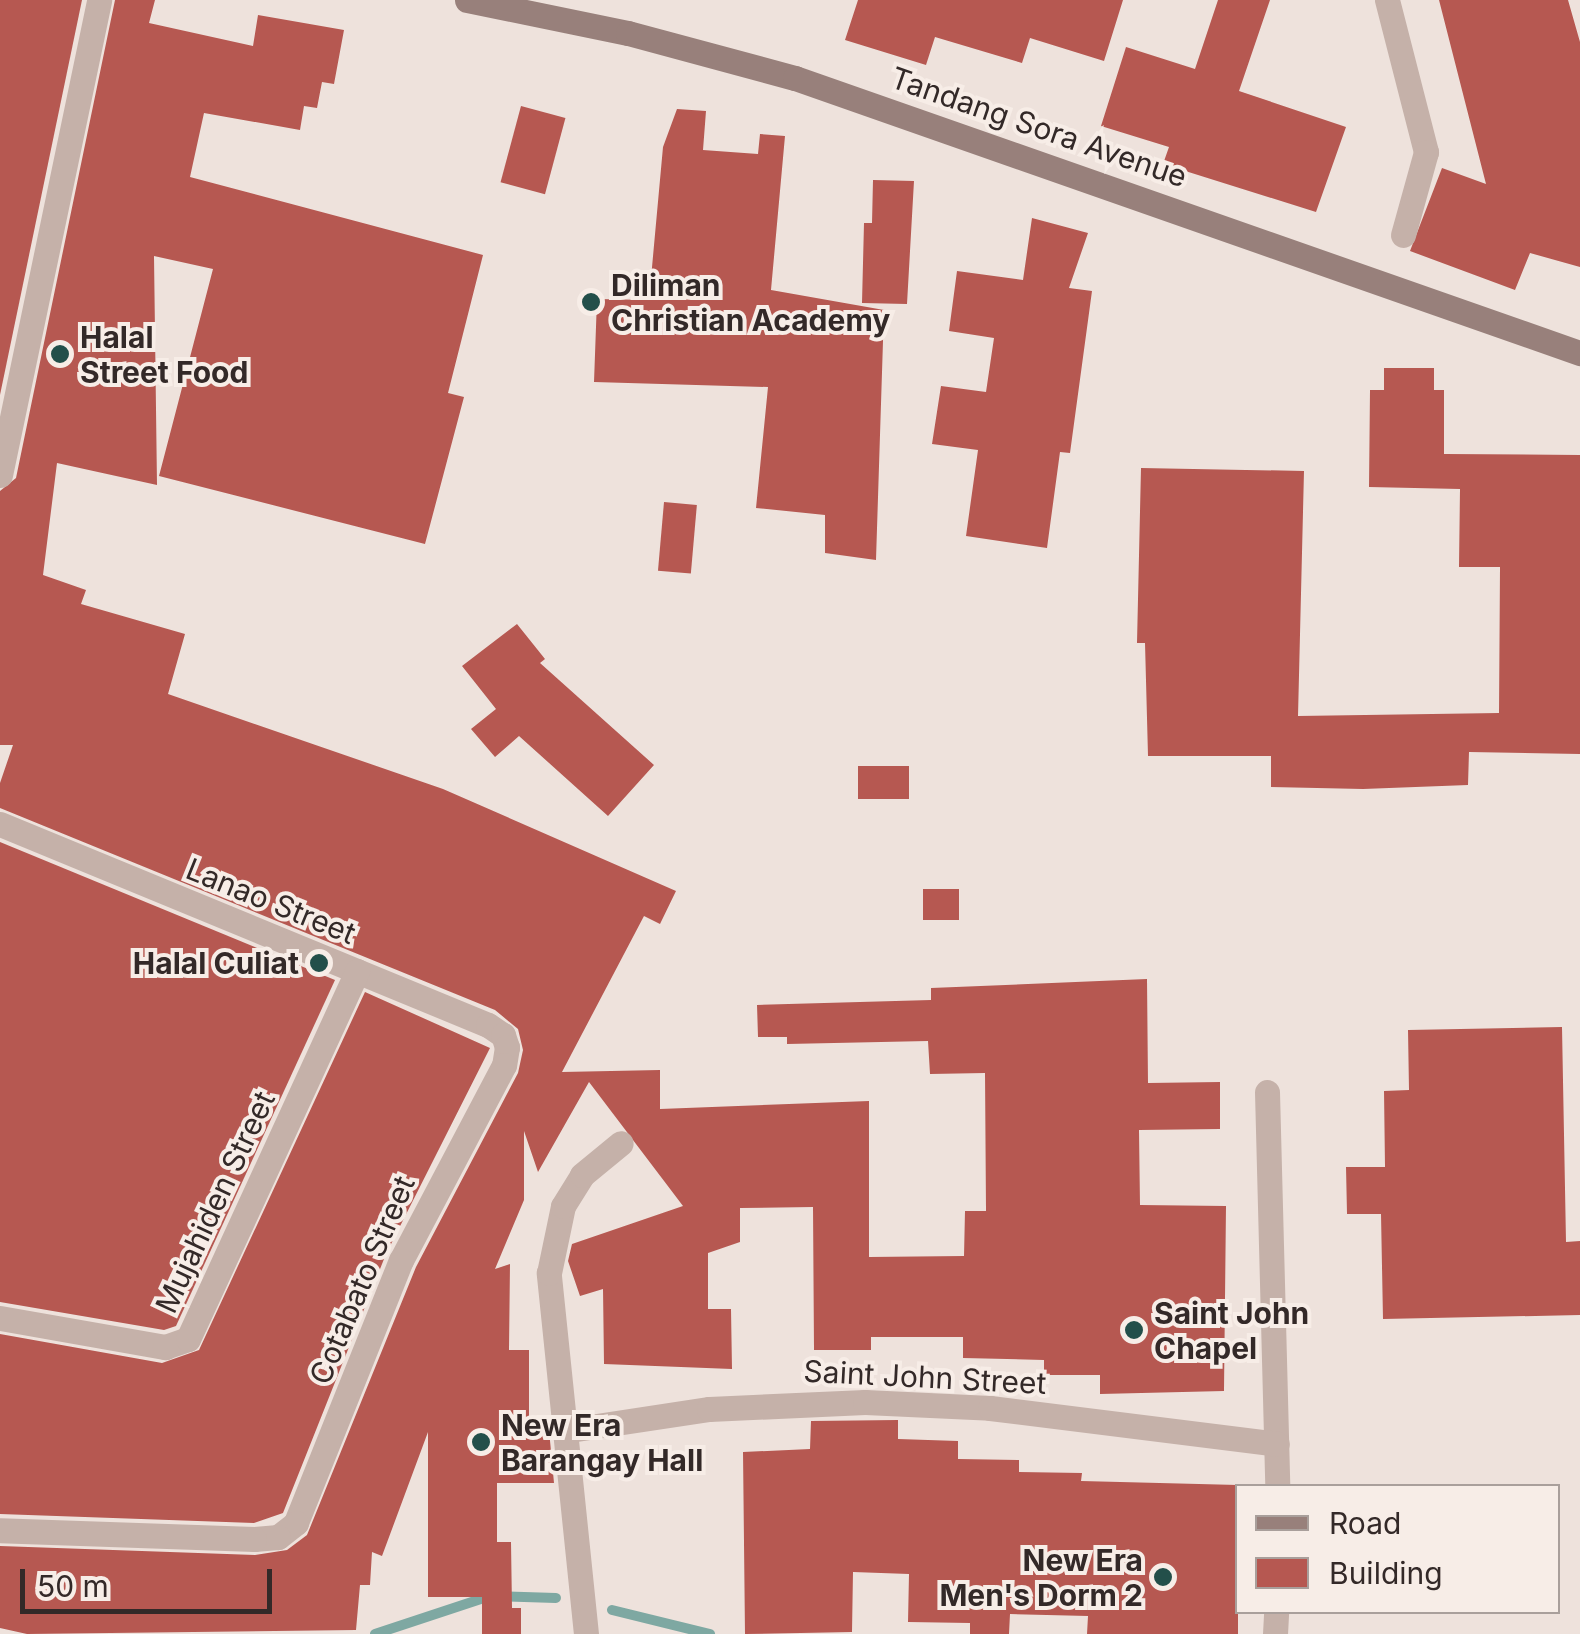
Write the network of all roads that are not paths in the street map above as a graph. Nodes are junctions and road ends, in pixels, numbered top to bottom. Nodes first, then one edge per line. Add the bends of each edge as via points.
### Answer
1 (98, 0) edge
2 (467, 0) edge
3 (1387, 0) edge
4 (1404, 235) dead end
5 (1580, 353) edge
6 (0, 475) edge
7 (0, 824) edge
8 (357, 971) junction
9 (507, 1048) joint
10 (1266, 1092) dead end
11 (621, 1143) dead end
12 (0, 1318) edge
13 (570, 1430) junction
14 (1278, 1444) junction
15 (1277, 1484) edge
16 (0, 1530) edge
17 (586, 1634) edge

1 - 6 street
2 - 5 main road, Tandang Sora Avenue via 628,33 795,78
3 - 4 street via 1426,152
7 - 8 street, Lanao Street
8 - 9 street, Lanao Street via 488,1025 503,1034
8 - 12 street, Mujahiden Street via 188,1339 165,1347
9 - 16 street, Cotabato Street via 401,1260 296,1523 278,1537
10 - 14 street
11 - 13 street via 582,1175 563,1206 552,1246 550,1297
13 - 14 street, Saint John Street via 709,1409 865,1402 990,1408
13 - 17 street
14 - 15 street

